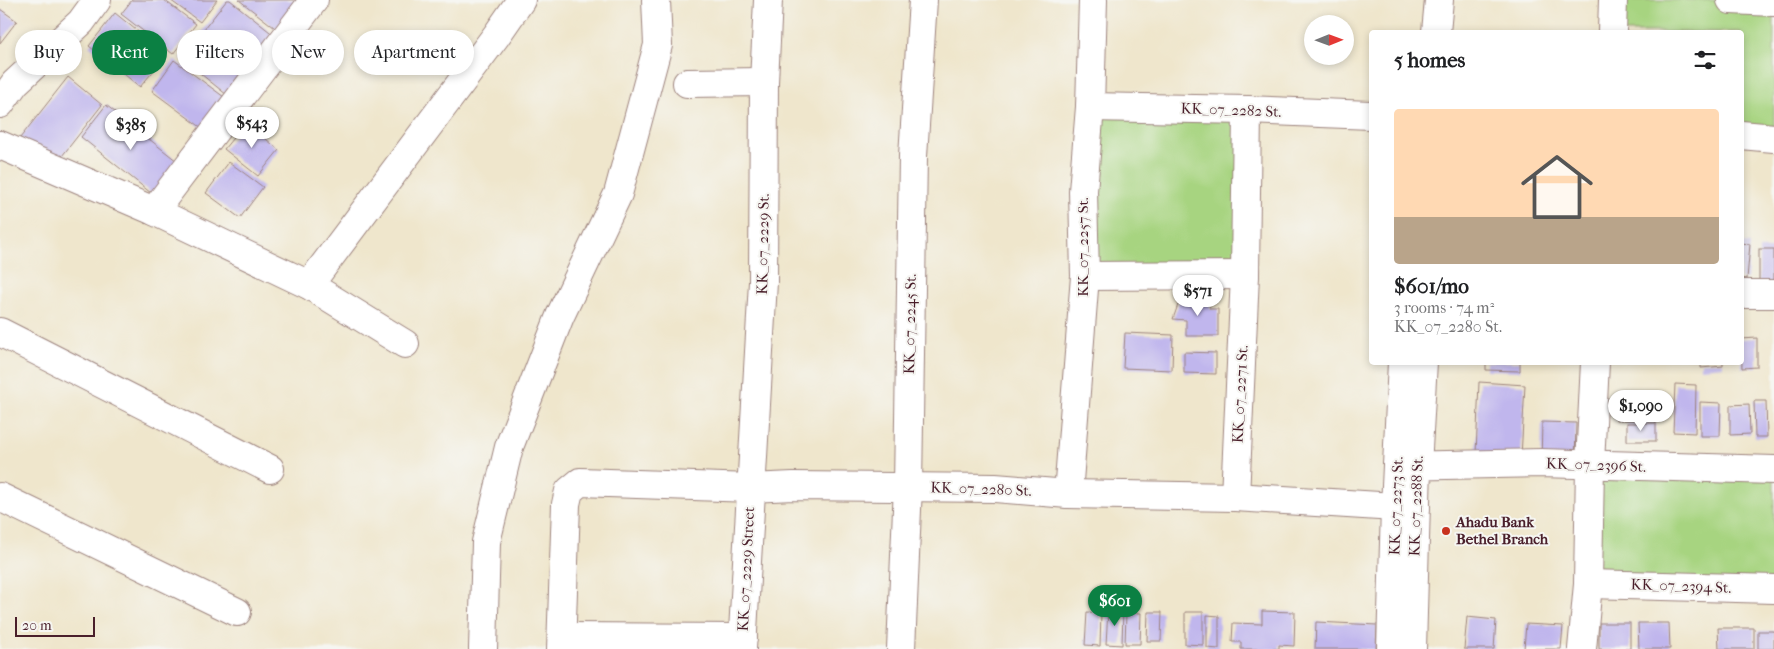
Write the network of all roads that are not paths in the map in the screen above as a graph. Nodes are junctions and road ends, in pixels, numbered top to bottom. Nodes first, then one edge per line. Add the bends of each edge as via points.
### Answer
1 (97, 0) edge
2 (314, 0) edge
3 (521, 0) edge
4 (656, 0) edge
5 (768, 0) edge
6 (924, 0) edge
7 (1093, 0) edge
8 (1423, 0) edge
9 (1439, 0) edge
10 (1613, 0) edge
11 (1731, 0) edge
12 (1774, 2) edge
13 (1420, 30) edge
14 (1436, 30) edge
15 (1612, 30) edge
16 (764, 82) junction
17 (687, 83) dead end
18 (5, 87) edge
19 (1090, 107) junction
20 (1247, 110) junction
21 (1369, 115) edge
22 (1744, 135) edge
23 (1774, 138) edge
24 (0, 145) edge
25 (154, 210) junction
26 (1245, 275) junction
27 (1085, 276) junction
28 (309, 286) junction
29 (1744, 294) edge
30 (1774, 294) edge
31 (0, 332) edge
32 (405, 344) dead end
33 (1402, 365) edge
34 (1423, 365) edge
35 (1595, 365) edge
36 (1590, 464) junction
37 (1407, 466) junction
38 (270, 469) dead end
39 (1774, 470) edge
40 (908, 486) junction
41 (750, 488) junction
42 (1068, 494) junction
43 (0, 497) edge
44 (1235, 498) junction
45 (1406, 507) junction
46 (1588, 584) junction
47 (1774, 589) edge
48 (237, 612) dead end
49 (562, 643) edge
50 (743, 643) edge
51 (483, 649) edge
52 (901, 649) edge
53 (1391, 649) edge
54 (1412, 649) edge
55 (1582, 649) edge

1 - 18 street via 81,22
2 - 25 street
3 - 28 street
4 - 51 street via 658,45 618,194 560,316 509,447 486,542
5 - 16 street, KK_07_2229 St.
6 - 40 street, KK_07_2245 St. via 913,156
7 - 19 street, KK_07_2257 St.
8 - 13 street
9 - 14 street
10 - 15 street
11 - 12 street
16 - 17 street
16 - 41 street, KK_07_2229 St. via 763,282
19 - 20 street, KK_07_2282 St.
19 - 27 street, KK_07_2257 St. via 1083,191
20 - 21 street, KK_07_2282 St.
20 - 26 street, KK_07_2271 St.
22 - 23 street
24 - 25 street
25 - 28 street
26 - 27 street
26 - 44 street, KK_07_2271 St.
27 - 42 street, KK_07_2257 St.
28 - 32 street
29 - 30 street
31 - 38 street
33 - 37 street, KK_07_2273 St.
34 - 37 street, KK_07_2288 St.
35 - 36 street
36 - 37 street, KK_07_2396 St.
36 - 39 street, KK_07_2396 St.
36 - 46 street
37 - 45 street, KK_07_2273 St.
40 - 41 street, KK_07_2280 St.
40 - 42 street, KK_07_2280 St.
40 - 52 street, KK_07_2245 St.
41 - 49 street, KK_07_2280 St. via 580,482 569,492 566,504
41 - 50 street, KK_07_2229 Street
42 - 44 street, KK_07_2280 St.
43 - 48 street
44 - 45 street, KK_07_2280 St.
45 - 53 street, KK_07_2273 St.
45 - 54 street, KK_07_2288 St.
46 - 47 street, KK_07_2394 St.
46 - 55 street
49 - 50 street

